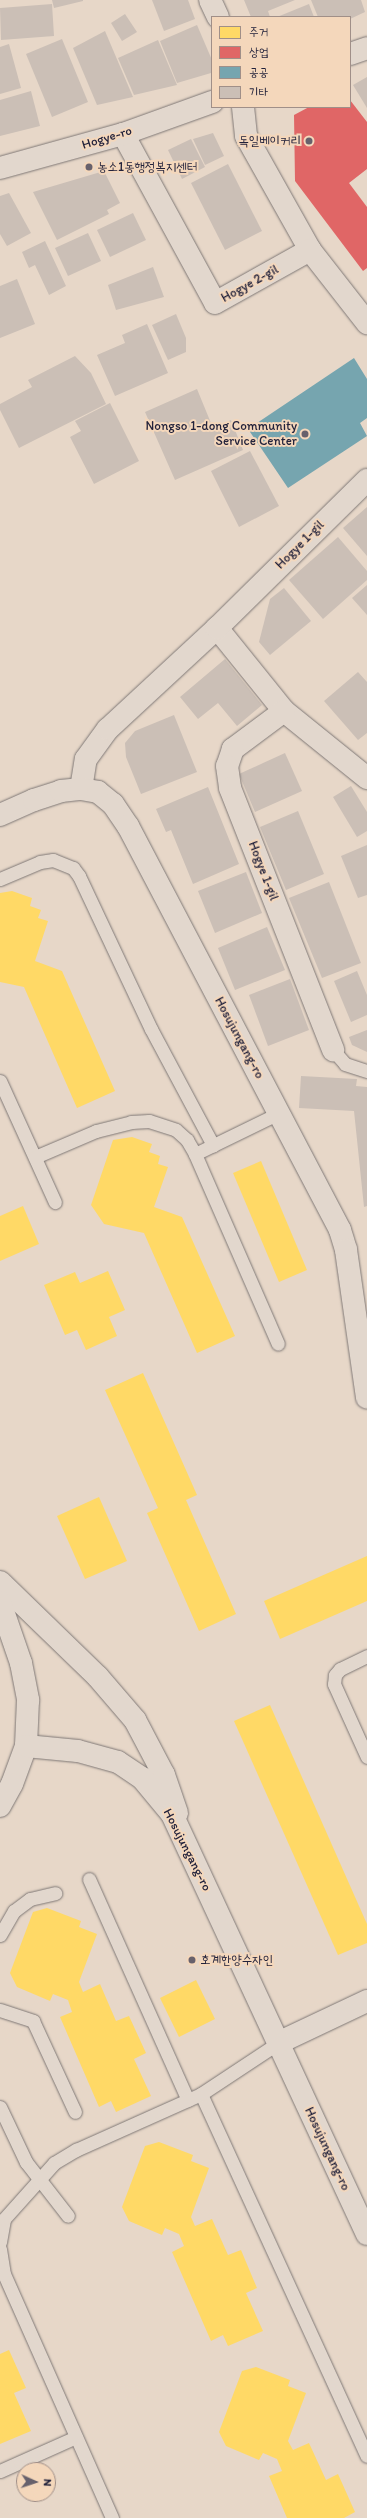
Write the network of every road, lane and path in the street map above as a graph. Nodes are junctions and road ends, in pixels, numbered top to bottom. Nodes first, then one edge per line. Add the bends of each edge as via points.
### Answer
1 (210, 0) edge
2 (218, 16) edge
3 (367, 48) edge
4 (351, 54) edge
5 (211, 102) edge
6 (243, 108) edge
7 (123, 134) junction
8 (0, 168) edge
9 (310, 250) junction
10 (367, 322) edge
11 (367, 480) edge
12 (217, 628) junction
13 (284, 711) junction
14 (367, 778) edge
15 (80, 788) junction
16 (0, 815) edge
17 (0, 879) edge
18 (333, 1050) joint
19 (367, 1071) edge
20 (0, 1081) edge
21 (279, 1113) junction
22 (213, 1144) junction
23 (195, 1154) junction
24 (35, 1157) junction
25 (55, 1202) dead end
26 (278, 1344) dead end
27 (367, 1398) edge
28 (0, 1582) edge
29 (0, 1602) edge
30 (367, 1656) edge
31 (26, 1746) junction
32 (367, 1757) edge
33 (0, 1806) edge
34 (191, 1852) junction
35 (89, 1879) dead end
36 (55, 1893) dead end
37 (0, 1935) edge
38 (367, 2001) edge
39 (0, 2010) edge
40 (278, 2043) junction
41 (201, 2094) junction
42 (188, 2100) junction
43 (0, 2107) edge
44 (75, 2112) dead end
45 (38, 2179) junction
46 (68, 2216) dead end
47 (367, 2234) edge
48 (0, 2242) edge
49 (0, 2249) edge
50 (76, 2437) junction
51 (367, 2456) edge
52 (0, 2471) edge
53 (112, 2518) edge

1 - 2 street
3 - 4 street
5 - 7 street, Hogye-ro
6 - 9 street via 246,136
7 - 8 street, Hogye-ro
7 - 9 street, Hogye 2-gil via 215,303
9 - 10 street
11 - 12 street, Hogye 1-gil
12 - 13 street
12 - 15 street, Hogye 1-gil via 108,729 86,759
13 - 14 street
13 - 18 street, Hogye 1-gil via 233,749 227,766 229,781
15 - 16 street, Hosujungang-ro via 34,800
15 - 21 street, Hosujungang-ro via 98,792 113,804 128,826
17 - 22 lane via 40,862 53,860 72,868 79,876 151,1029
18 - 19 lane via 346,1064
20 - 24 lane
21 - 22 lane
21 - 27 street, Hosujungang-ro via 340,1230 346,1250
22 - 23 lane
23 - 24 lane via 176,1130 149,1122 131,1122 96,1131
23 - 26 lane
24 - 25 lane
28 - 34 street via 98,1677 135,1720 164,1775
29 - 31 street via 21,1663 28,1700
30 - 32 lane via 340,1669 335,1675 334,1684
31 - 33 street via 12,1784
31 - 34 street, Hosujungang-ro via 78,1751 118,1762 142,1778 172,1814
34 - 40 street, Hosujungang-ro
35 - 42 lane
36 - 37 lane via 30,1899 14,1910
38 - 40 street
39 - 44 lane via 33,2021
40 - 41 lane
40 - 47 street, Hosujungang-ro
41 - 42 lane
41 - 51 lane
42 - 45 lane via 76,2150 54,2163
43 - 45 lane via 26,2162
45 - 46 lane
45 - 48 lane via 4,2219
49 - 50 lane via 4,2274
50 - 52 lane
50 - 53 lane

